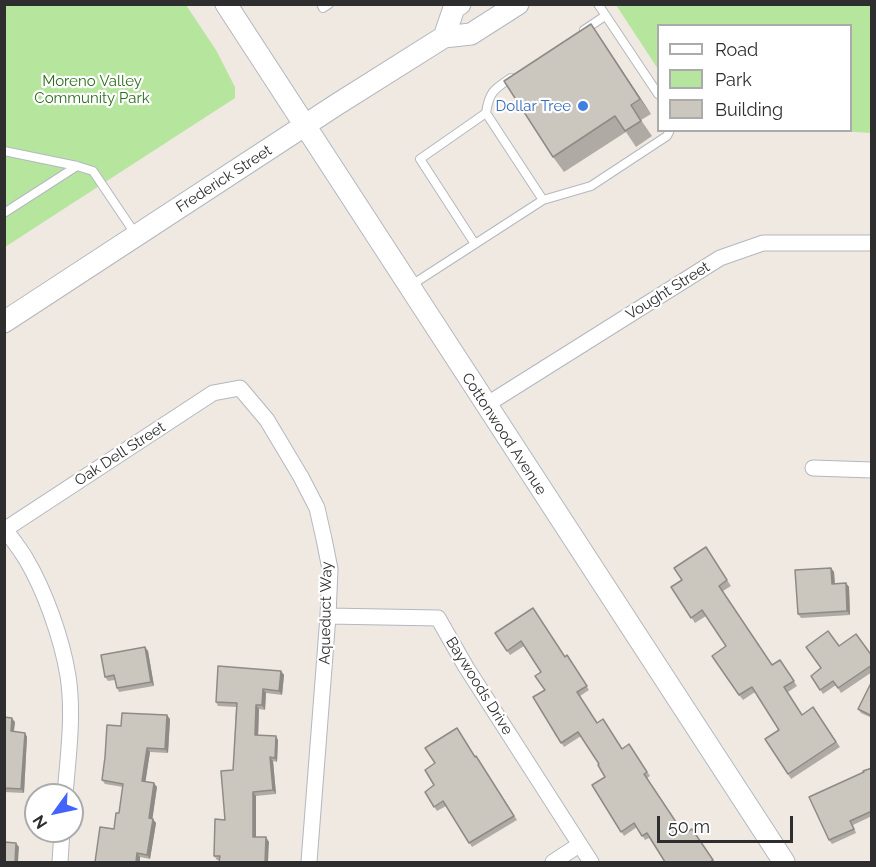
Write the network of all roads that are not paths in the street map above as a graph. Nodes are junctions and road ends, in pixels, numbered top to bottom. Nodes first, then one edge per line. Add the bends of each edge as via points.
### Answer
1 (226, 4) edge
2 (321, 4) edge
3 (329, 4) edge
4 (460, 4) edge
5 (518, 4) edge
6 (598, 4) edge
7 (605, 16) junction
8 (578, 33) edge
9 (444, 37) junction
10 (522, 71) edge
11 (657, 93) edge
12 (486, 114) junction
13 (305, 126) junction
14 (669, 132) edge
15 (4, 151) edge
16 (77, 166) junction
17 (543, 200) junction
18 (4, 213) edge
19 (136, 236) junction
20 (872, 243) edge
21 (475, 244) junction
22 (409, 286) junction
23 (4, 322) edge
24 (240, 388) joint
25 (486, 405) junction
26 (813, 468) dead end
27 (872, 470) edge
28 (5, 529) edge
29 (328, 616) junction
30 (66, 783) edge
31 (61, 843) edge
32 (579, 845) junction
33 (60, 862) edge
34 (309, 862) edge
35 (553, 862) edge
36 (591, 862) edge
37 (783, 862) edge

1 - 13 street, Cottonwood Avenue
2 - 3 lane via 323,8
4 - 9 street via 454,8
5 - 9 street, Frederick Street via 471,34
6 - 7 lane
7 - 8 lane
7 - 11 lane
9 - 13 street, Frederick Street
10 - 12 lane via 489,96
12 - 17 lane
12 - 21 lane via 420,159
13 - 19 street, Frederick Street
13 - 22 street, Cottonwood Avenue
14 - 17 lane via 591,186
15 - 16 lane
16 - 18 lane
16 - 19 lane via 93,171
17 - 21 lane
19 - 23 street, Frederick Street
20 - 25 street, Vought Street via 763,243 720,258
21 - 22 lane
22 - 25 street, Cottonwood Avenue
24 - 28 street, Oak Dell Street via 213,393
24 - 29 street, Aqueduct Way via 267,420 316,508 330,569
25 - 37 street, Cottonwood Avenue
26 - 27 street
28 - 30 street via 42,590 59,638 68,676
29 - 32 street, Baywoods Drive via 438,618
29 - 34 street, Aqueduct Way
31 - 33 street
32 - 35 street
32 - 36 street, Baywoods Drive

